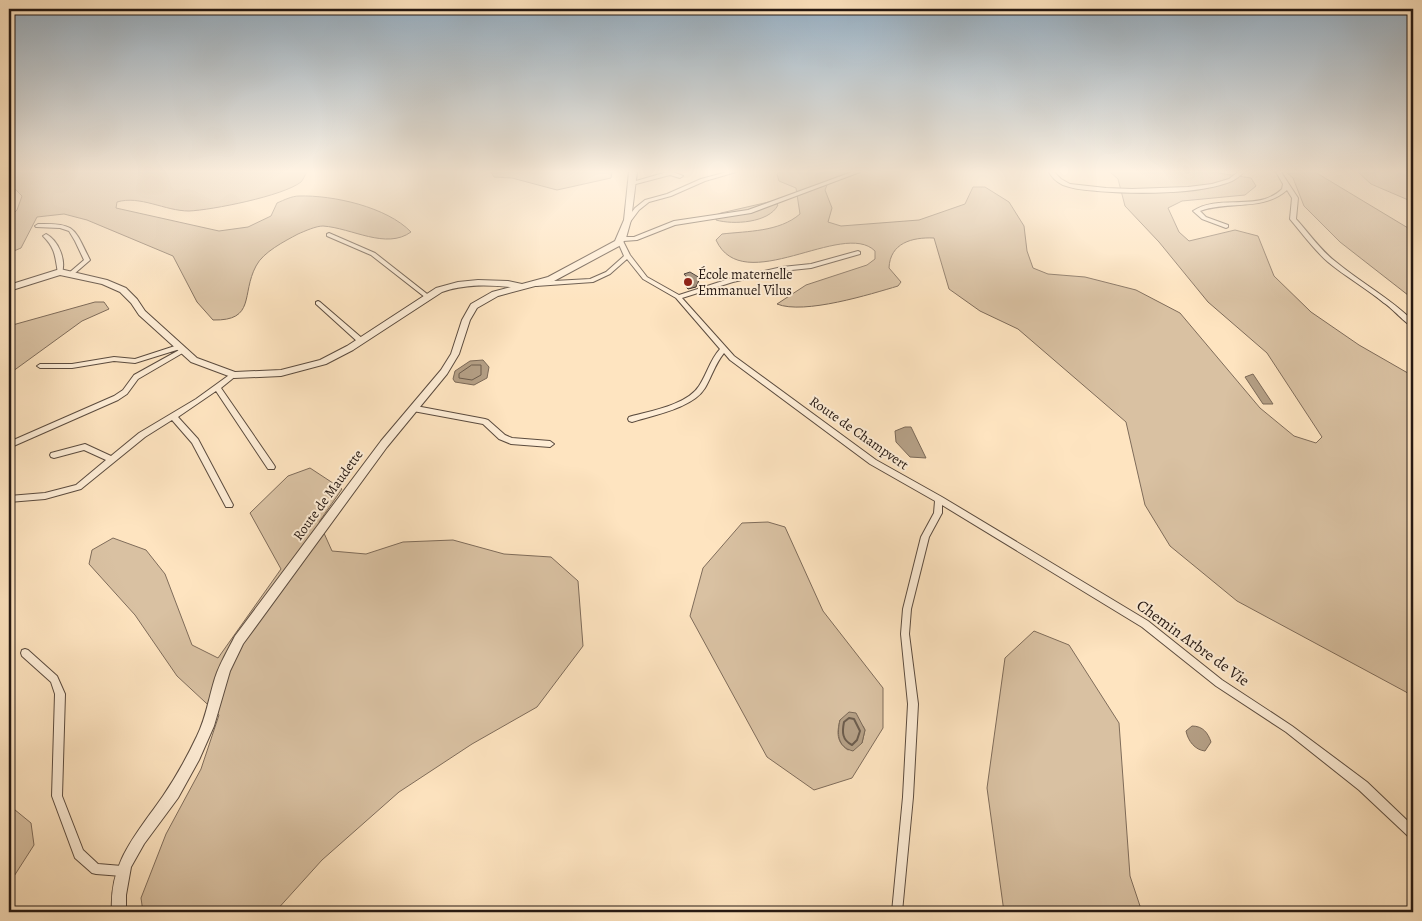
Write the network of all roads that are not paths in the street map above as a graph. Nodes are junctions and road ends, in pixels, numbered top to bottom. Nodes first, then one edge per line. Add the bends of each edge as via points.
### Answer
1 (629, 215) edge
2 (633, 215) edge
3 (729, 215) edge
4 (1201, 215) edge
5 (1294, 215) edge
6 (628, 221) junction
7 (38, 226) dead end
8 (1226, 226) dead end
9 (329, 235) dead end
10 (46, 236) dead end
11 (621, 240) junction
12 (858, 253) dead end
13 (627, 256) junction
14 (60, 272) junction
15 (72, 274) junction
16 (536, 284) junction
17 (523, 286) junction
18 (9, 288) edge
19 (678, 296) junction
20 (428, 297) junction
21 (318, 303) dead end
22 (1413, 325) edge
23 (360, 341) junction
24 (181, 349) junction
25 (723, 350) junction
26 (40, 366) dead end
27 (234, 375) junction
28 (217, 387) junction
29 (416, 409) junction
30 (174, 416) junction
31 (632, 419) dead end
32 (550, 444) dead end
33 (9, 445) edge
34 (54, 455) dead end
35 (112, 460) junction
36 (271, 467) dead end
37 (9, 499) edge
38 (938, 499) junction
39 (228, 505) dead end
40 (25, 653) dead end
41 (1413, 833) edge
42 (122, 871) junction
43 (119, 912) edge
44 (897, 912) edge

1 - 6 street
2 - 6 street
3 - 11 street via 674,223 635,239
4 - 8 street
5 - 22 street via 1294,219 1328,258 1390,303
6 - 11 street
7 - 15 street via 63,224 71,229 87,260
9 - 20 street via 373,254
10 - 14 street via 55,245 62,264
11 - 13 street, Route de Champvert
11 - 16 street, Route de Maudette
12 - 19 street via 811,266 732,280
13 - 16 street via 608,273 591,281
13 - 19 street, Route de Champvert via 650,283
14 - 15 street
14 - 18 street
15 - 24 street via 123,290 142,313
16 - 17 street, Route de Maudette
17 - 20 street via 489,282 460,284
17 - 29 street, Route de Maudette via 490,296 474,306 455,354
19 - 25 street, Route de Champvert
20 - 23 street
21 - 23 street
23 - 27 street via 323,362 302,369 265,375
24 - 26 street via 135,361 114,359 72,366
24 - 27 street via 199,362
24 - 33 street via 136,377 116,398
25 - 31 street via 712,361 702,388 692,397
25 - 38 street, Route de Champvert via 847,444 891,474
27 - 28 street
28 - 30 street
28 - 36 street
29 - 32 street via 485,422 511,441
29 - 42 street, Route de Maudette via 384,444 239,640 224,668 203,739 183,777 131,851
30 - 35 street via 142,435
30 - 39 street via 195,441
34 - 35 street via 85,447
35 - 37 street via 69,490
38 - 41 street, Chemin Arbre de Vie via 1145,624 1219,684 1289,729 1341,769
38 - 44 street via 938,513 926,537 907,609 905,634 913,704
40 - 42 street via 54,679 60,694 57,796 79,854 96,869
42 - 43 street, Route de Maudette via 117,892

